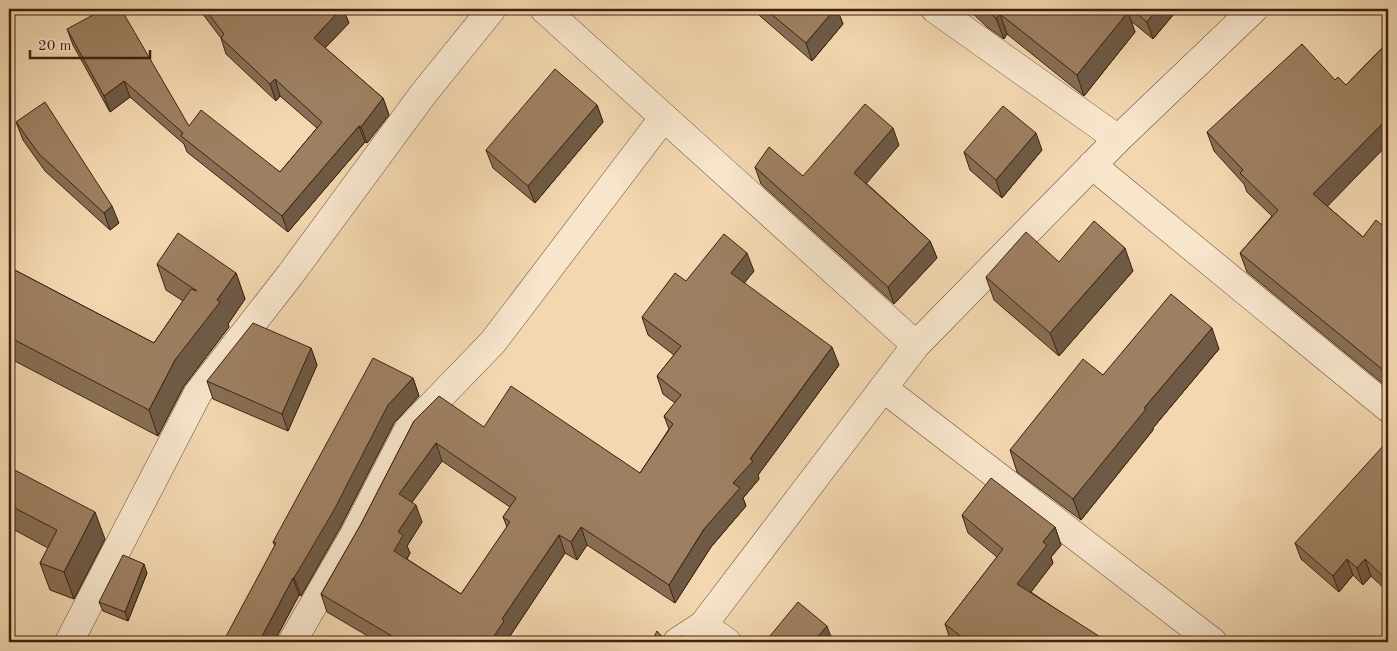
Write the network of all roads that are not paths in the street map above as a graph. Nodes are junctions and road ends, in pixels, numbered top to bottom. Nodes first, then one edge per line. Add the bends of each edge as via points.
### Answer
1 (492, 9) edge
2 (544, 9) edge
3 (934, 9) edge
4 (1254, 9) edge
5 (664, 117) junction
6 (1118, 139) junction
7 (1092, 166) junction
8 (916, 345) junction
9 (883, 388) junction
10 (1388, 408) edge
11 (703, 625) junction
12 (69, 642) edge
13 (292, 642) edge
14 (678, 642) edge
15 (727, 642) edge
16 (1214, 642) edge

1 - 12 street via 424,93 198,393
2 - 5 street
3 - 6 street
4 - 6 street
5 - 8 street
5 - 13 street via 493,342 408,430 354,535
6 - 7 street
7 - 8 street
7 - 10 street
8 - 9 street
9 - 11 street
9 - 16 street
11 - 14 street
11 - 15 street

